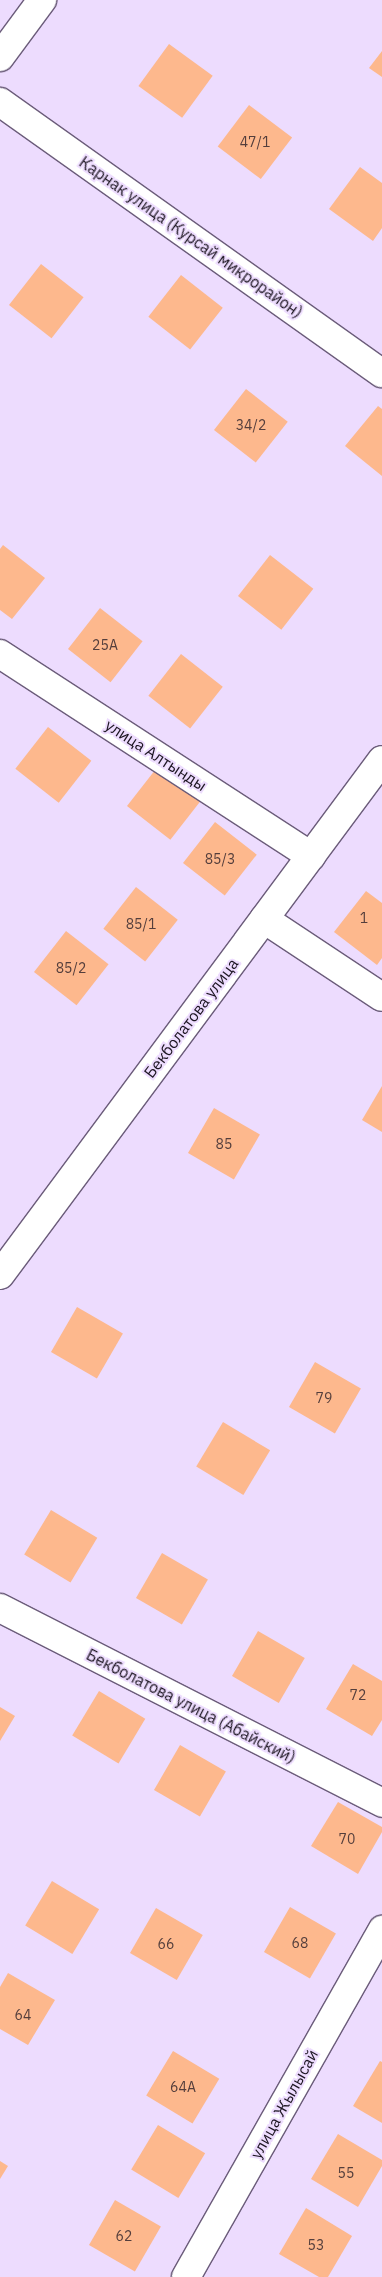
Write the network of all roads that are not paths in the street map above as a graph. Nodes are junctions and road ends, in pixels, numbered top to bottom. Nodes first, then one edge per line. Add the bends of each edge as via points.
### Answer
1 (42, 0) edge
2 (0, 57) edge
3 (0, 102) edge
4 (382, 372) edge
5 (0, 654) edge
6 (382, 760) edge
7 (311, 856) junction
8 (264, 919) junction
9 (382, 997) edge
10 (0, 1275) edge
11 (0, 1608) edge
12 (382, 1803) edge
13 (382, 1930) edge
14 (186, 2277) edge

1 - 2 street
3 - 4 street, Карнак улица (Курсай микрорайон)
5 - 7 street, улица Алтынды
6 - 7 street, Бекболатова улица
7 - 8 street, Бекболатова улица
8 - 9 street
8 - 10 street, Бекболатова улица
11 - 12 street, Бекболатова улица (Абайский)
13 - 14 street, улица Жылысай

